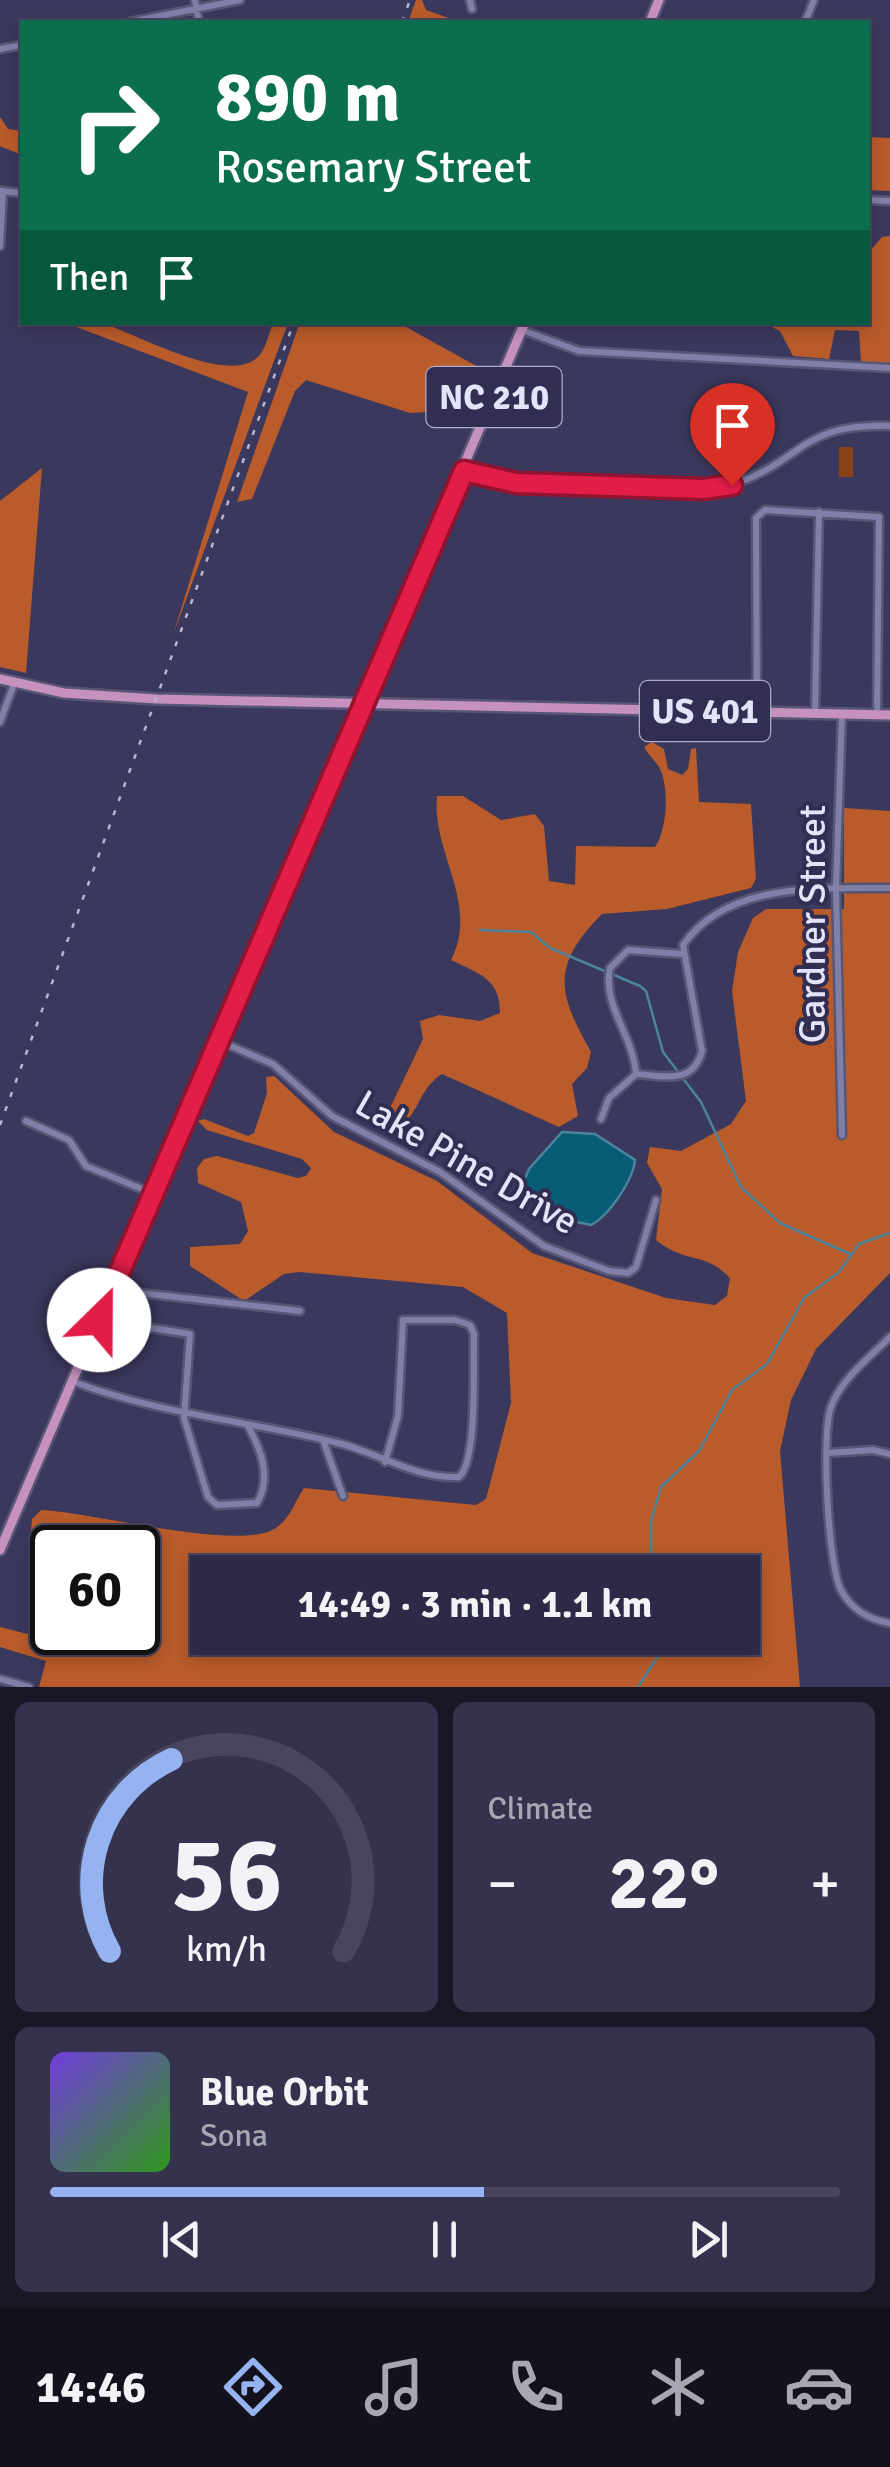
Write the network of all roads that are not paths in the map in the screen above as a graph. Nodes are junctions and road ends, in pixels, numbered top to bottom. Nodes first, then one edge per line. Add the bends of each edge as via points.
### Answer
1 (240, 0) edge
2 (470, 0) edge
3 (196, 4) edge
4 (472, 9) dead end
5 (137, 20) edge
6 (1, 191) edge
7 (0, 246) edge
8 (524, 326) edge
9 (890, 368) edge
10 (890, 426) edge
11 (464, 471) junction
12 (819, 512) junction
13 (0, 678) edge
14 (14, 684) junction
15 (363, 703) junction
16 (757, 712) junction
17 (815, 712) junction
18 (842, 713) junction
19 (877, 714) junction
20 (890, 715) edge
21 (0, 722) edge
22 (836, 888) junction
23 (890, 888) edge
24 (683, 954) junction
25 (219, 1041) junction
26 (636, 1074) junction
27 (601, 1120) dead end
28 (26, 1121) dead end
29 (842, 1136) dead end
30 (154, 1194) junction
31 (656, 1200) dead end
32 (112, 1290) junction
33 (300, 1311) dead end
34 (99, 1320) junction
35 (890, 1337) edge
36 (72, 1381) junction
37 (185, 1412) junction
38 (248, 1426) junction
39 (323, 1440) junction
40 (826, 1453) junction
41 (890, 1454) edge
42 (385, 1462) junction
43 (343, 1496) dead end
44 (0, 1550) edge
45 (890, 1623) edge
46 (0, 1679) edge
47 (29, 1687) edge

1 - 3 street
2 - 4 street
3 - 5 street
6 - 7 street
8 - 9 street via 579,351
8 - 11 main road, NC 210
10 - 11 street via 826,432 753,476 718,488 516,483
11 - 15 main road, NC 210
12 - 16 street via 765,510 756,518
12 - 17 street
12 - 19 street via 879,518
13 - 14 main road, US 401
14 - 15 main road, US 401 via 157,699
14 - 21 street
15 - 16 main road, US 401
15 - 25 main road, NC 210
16 - 17 main road, US 401
17 - 18 main road, US 401
18 - 19 main road, US 401
18 - 22 street, Gardner Street
19 - 20 main road, US 401
22 - 23 street
22 - 24 street via 765,894 724,907 692,932
22 - 29 street, Gardner Street
24 - 26 street via 701,1040 699,1062 679,1078
24 - 26 street via 628,950 610,968 608,998 634,1049
25 - 30 main road, NC 210
25 - 31 street, Lake Pine Drive via 265,1059 332,1116 440,1172 544,1246 609,1271 636,1267
26 - 27 street via 609,1098
28 - 30 street via 69,1140 86,1166
30 - 32 main road, NC 210
32 - 33 street
32 - 34 main road, NC 210
34 - 36 main road, NC 210
34 - 37 street via 190,1334
35 - 40 street via 835,1397
36 - 37 street
36 - 44 main road, NC 210
37 - 38 street
37 - 38 street via 208,1498 217,1504 257,1503 263,1493 260,1449
38 - 39 street
39 - 42 street
39 - 43 street
40 - 41 street
40 - 45 street via 836,1580 854,1608
42 - 42 street via 454,1478 466,1471 470,1325 403,1320 398,1416
46 - 47 street

